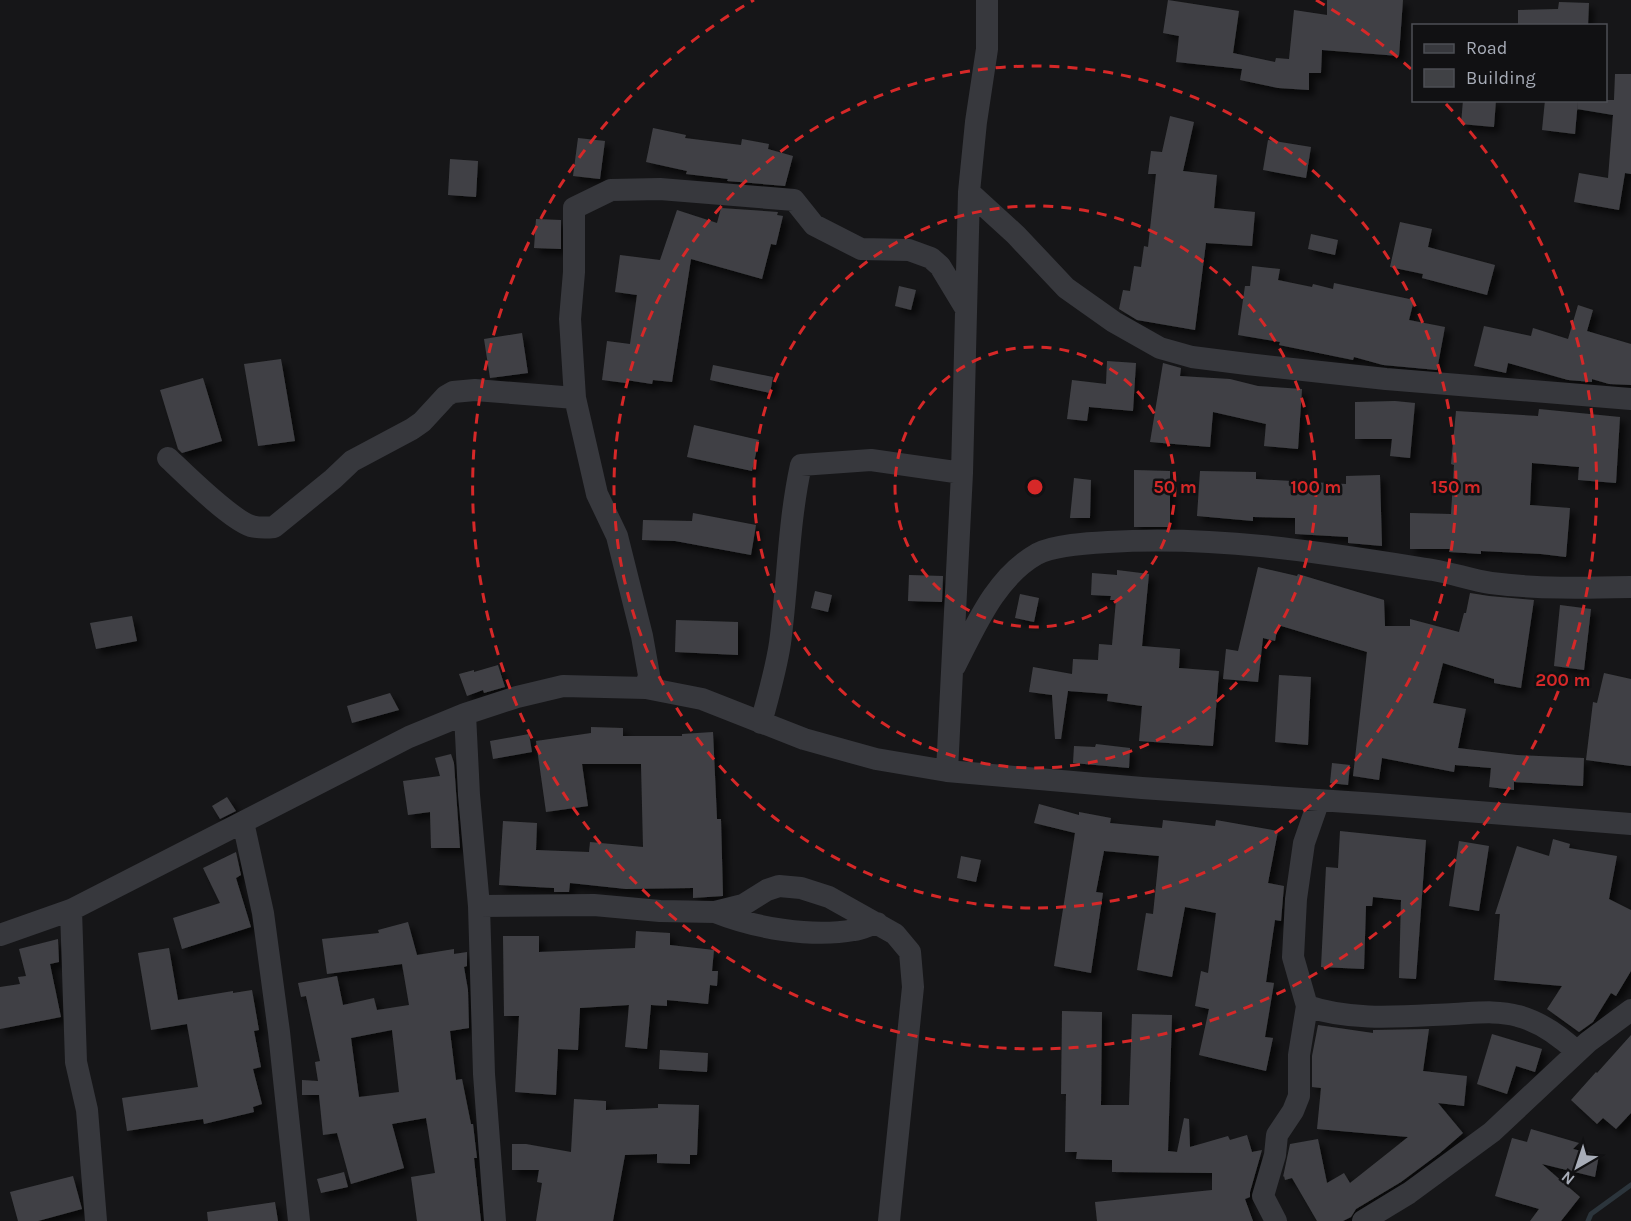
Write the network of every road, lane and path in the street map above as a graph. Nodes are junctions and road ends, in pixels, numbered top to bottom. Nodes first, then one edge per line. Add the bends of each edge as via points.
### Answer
1 (987, 0) edge
2 (969, 192) junction
3 (966, 309) junction
4 (574, 398) junction
5 (1631, 399) edge
6 (168, 458) dead end
7 (962, 473) junction
8 (1631, 587) edge
9 (952, 672) junction
10 (646, 688) junction
11 (465, 714) junction
12 (761, 723) junction
13 (947, 771) junction
14 (1295, 798) junction
15 (1319, 800) junction
16 (243, 822) junction
17 (1631, 824) edge
18 (1304, 843) junction
19 (478, 906) junction
20 (71, 910) junction
21 (715, 912) junction
22 (877, 922) junction
23 (0, 935) edge
24 (1307, 1006) junction
25 (1631, 1010) edge
26 (1577, 1052) junction
27 (96, 1221) edge
28 (299, 1221) edge
29 (495, 1221) edge
30 (889, 1221) edge
31 (1275, 1221) edge
32 (1363, 1221) edge

1 - 2 street via 987,49
2 - 3 street
2 - 5 street via 1066,288 1160,348 1192,357 1247,364
3 - 4 street via 931,258 909,250 861,249 814,225 794,200 660,189 611,190 574,208 570,319
3 - 7 street
4 - 6 street via 475,390 453,392 412,429 352,461 274,527 249,525 236,517
4 - 10 street via 597,494 617,536 642,636 649,675
7 - 9 street
7 - 12 street via 871,460 801,465 789,539 780,645
8 - 9 street via 1548,588 1490,583 1414,567 1247,543 1187,539 1076,544 1039,553 1018,568 984,609
9 - 13 street
10 - 11 street via 563,686
10 - 12 street via 702,699
11 - 16 street via 409,737
11 - 19 street
12 - 13 street via 876,759
13 - 14 street
14 - 15 street
14 - 18 street
15 - 17 street
15 - 18 street
16 - 20 street
16 - 28 street via 263,913
18 - 24 street via 1293,957
19 - 21 street via 594,905
19 - 29 street via 484,1074
20 - 23 street
20 - 27 street via 76,1062 87,1110
21 - 22 street via 738,921 815,934 855,930
21 - 22 street via 743,905 779,886 829,897
22 - 30 street via 895,934 910,952 913,987
24 - 26 street via 1355,1015 1494,1012 1518,1016 1541,1025
24 - 31 street via 1299,1055 1299,1096 1277,1135 1263,1196
25 - 26 street
26 - 32 street via 1492,1132 1409,1193

